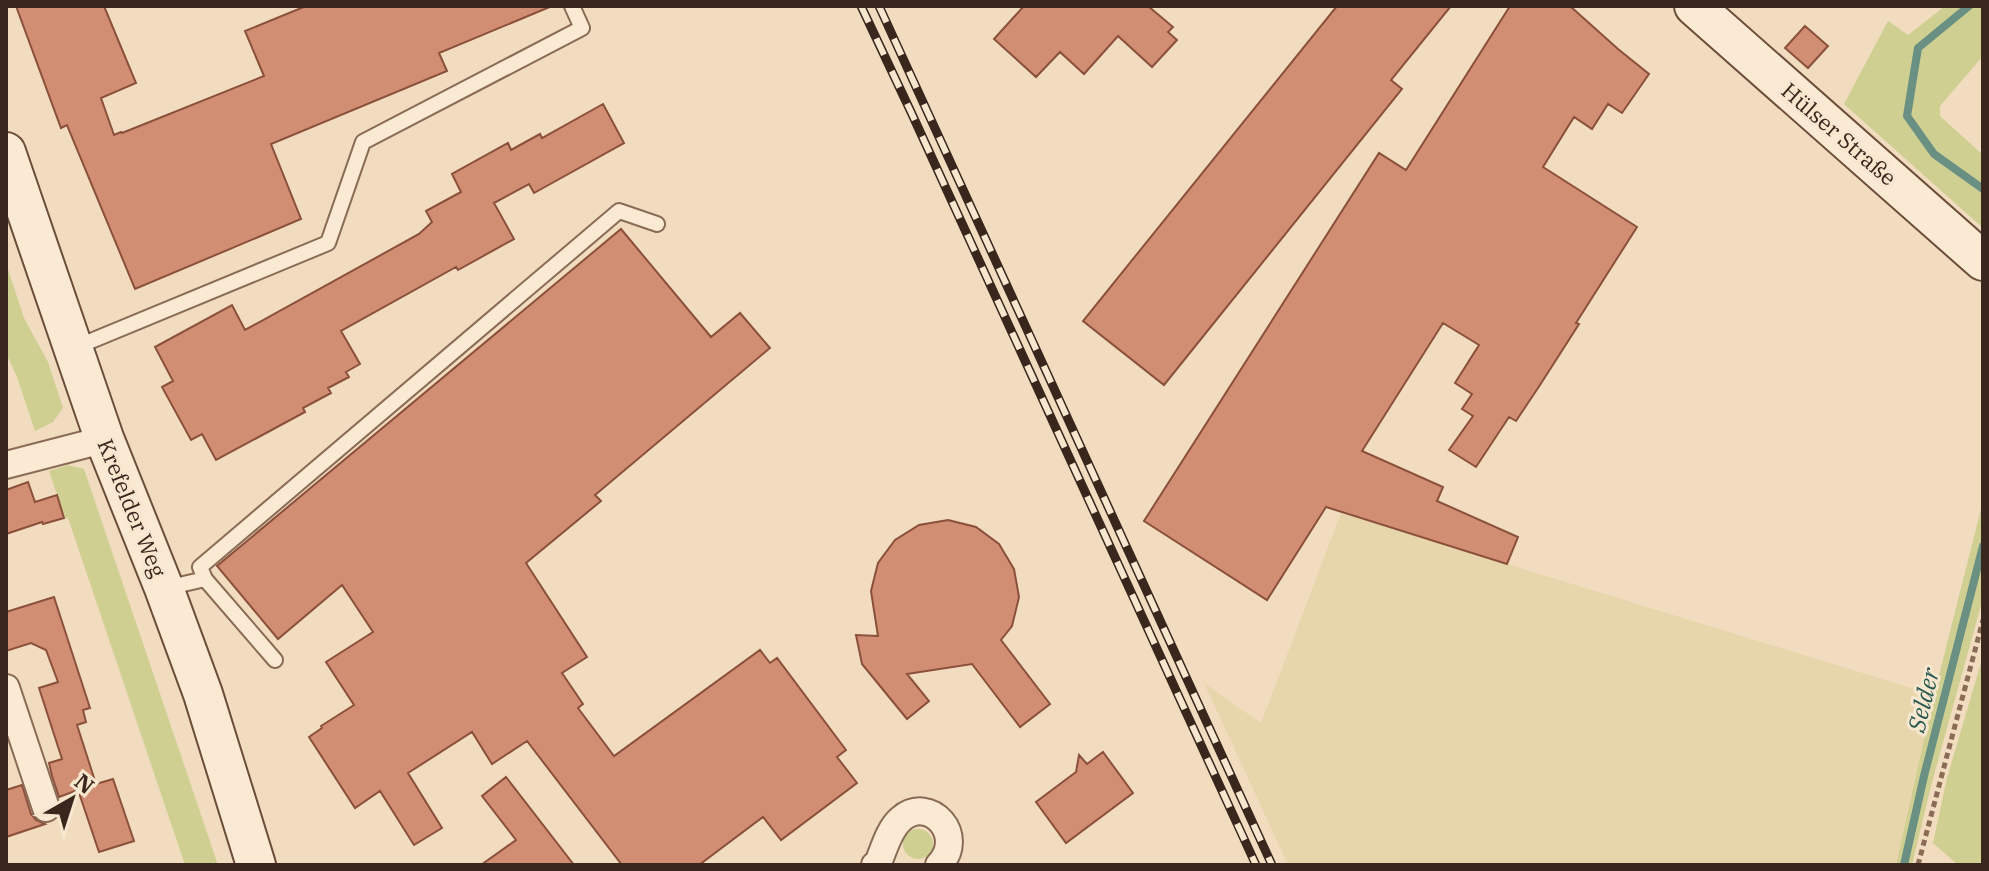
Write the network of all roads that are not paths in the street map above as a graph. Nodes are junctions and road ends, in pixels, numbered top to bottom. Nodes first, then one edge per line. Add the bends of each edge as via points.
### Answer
1 (572, 6) edge
2 (1694, 6) edge
3 (6, 152) edge
4 (657, 224) dead end
5 (1983, 261) edge
6 (74, 348) junction
7 (104, 438) junction
8 (6, 465) edge
9 (205, 579) junction
10 (164, 588) junction
11 (275, 660) dead end
12 (6, 688) edge
13 (12, 724) edge
14 (17, 756) edge
15 (46, 808) dead end
16 (879, 864) edge
17 (256, 865) edge
18 (939, 865) edge

1 - 6 lane via 582,28 363,142 328,243
2 - 5 street, Hülser Straße
3 - 6 street, Krefelder Weg
4 - 9 lane via 619,211 200,567
6 - 7 street, Krefelder Weg
7 - 8 street
7 - 10 street, Krefelder Weg
9 - 10 lane
9 - 11 lane
10 - 17 street, Krefelder Weg
12 - 13 street
13 - 14 street
14 - 15 street
16 - 18 street via 899,820 922,811 937,816 950,837

